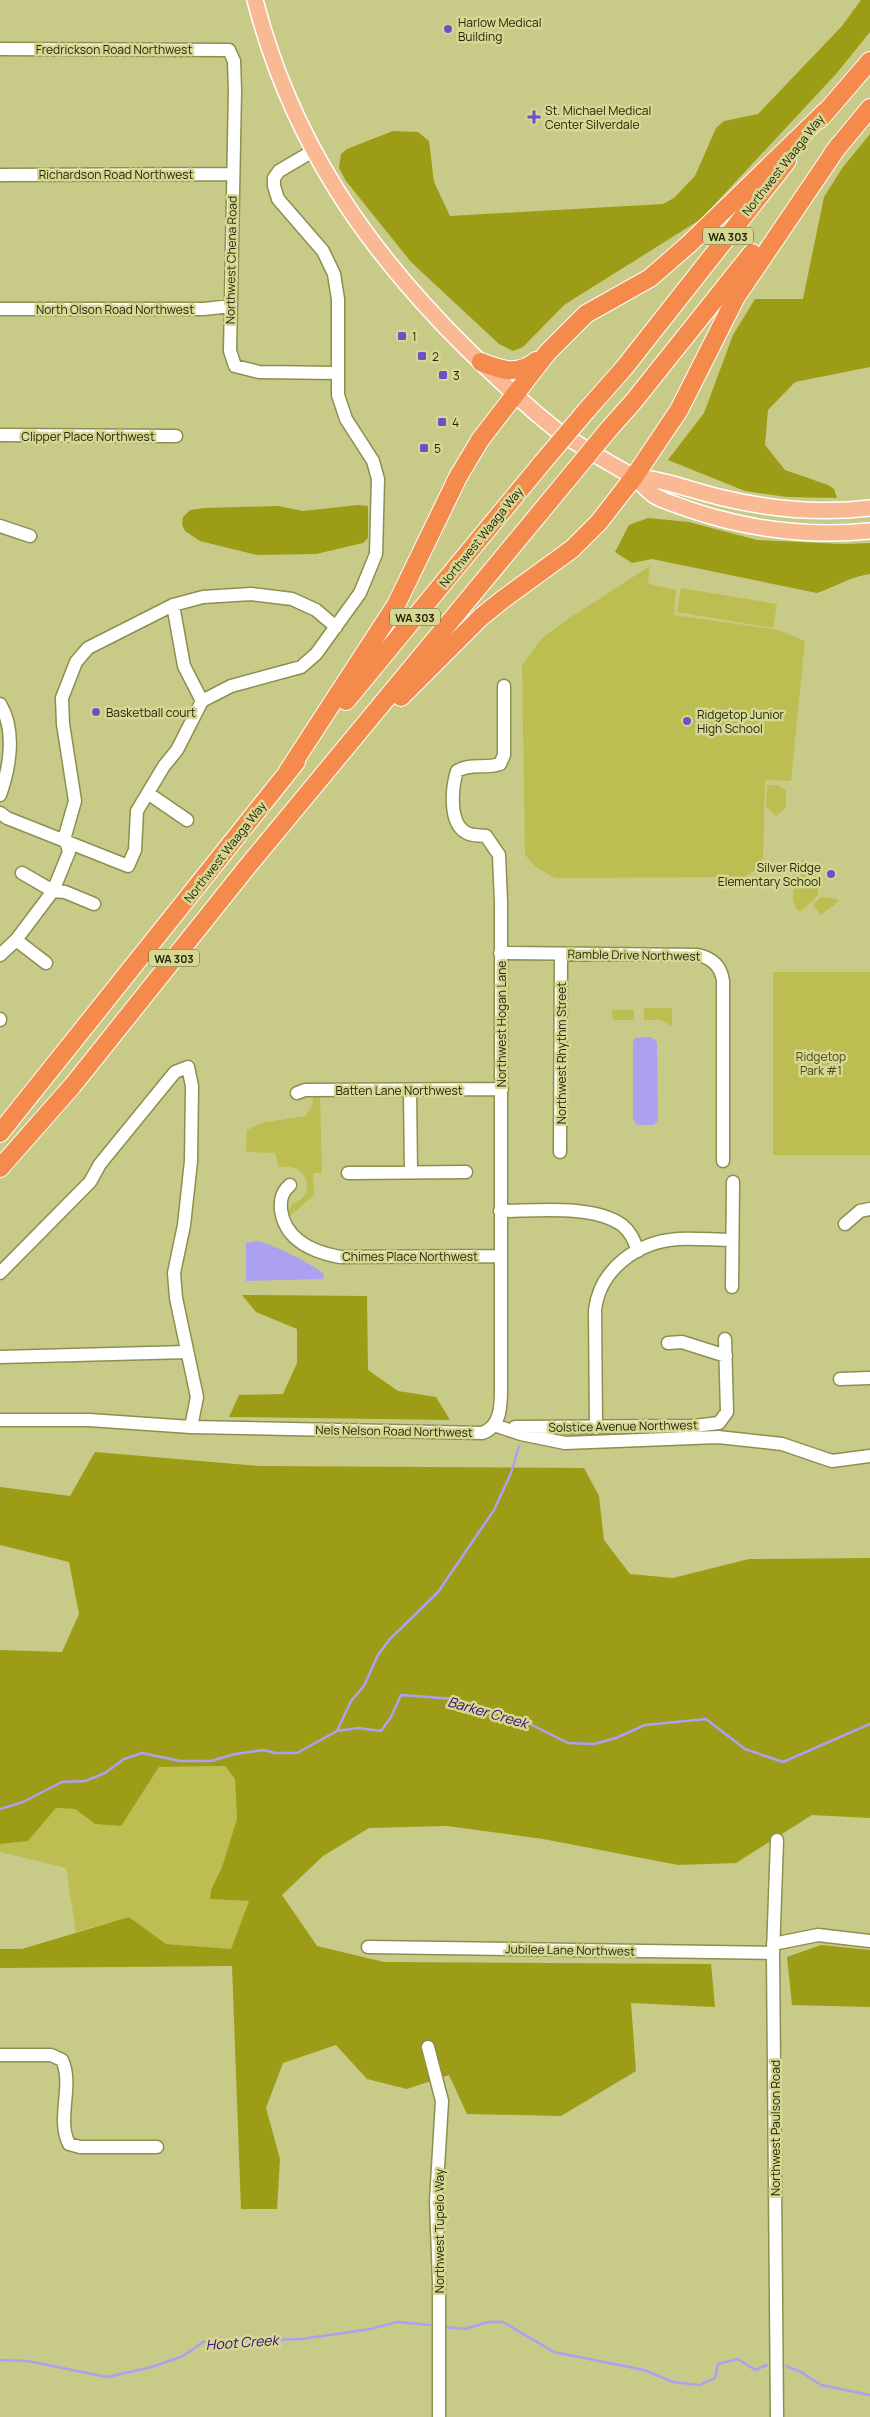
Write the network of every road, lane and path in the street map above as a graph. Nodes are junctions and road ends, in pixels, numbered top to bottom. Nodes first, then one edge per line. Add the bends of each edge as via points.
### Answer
1 (255, 0) edge
2 (0, 49) edge
3 (229, 50) joint
4 (870, 60) edge
5 (870, 108) edge
6 (826, 111) junction
7 (840, 145) junction
8 (313, 150) junction
9 (232, 174) junction
10 (0, 175) edge
11 (230, 306) junction
12 (0, 309) edge
13 (547, 353) junction
14 (481, 362) junction
15 (338, 373) junction
16 (513, 395) junction
17 (0, 436) edge
18 (176, 436) dead end
19 (634, 477) junction
20 (870, 508) edge
21 (0, 526) edge
22 (870, 531) edge
23 (30, 536) dead end
24 (173, 605) junction
25 (336, 627) junction
26 (504, 686) dead end
27 (202, 701) junction
28 (0, 704) edge
29 (348, 747) junction
30 (288, 771) junction
31 (149, 794) junction
32 (0, 795) edge
33 (0, 813) edge
34 (187, 820) dead end
35 (68, 844) junction
36 (22, 873) dead end
37 (53, 890) junction
38 (94, 904) dead end
39 (16, 940) junction
40 (1, 952) edge
41 (500, 953) junction
42 (561, 954) junction
43 (46, 963) dead end
44 (502, 1089) junction
45 (410, 1090) junction
46 (297, 1094) dead end
47 (0, 1133) edge
48 (560, 1152) dead end
49 (723, 1162) dead end
50 (0, 1168) edge
51 (411, 1172) junction
52 (466, 1172) dead end
53 (348, 1173) dead end
54 (733, 1182) dead end
55 (290, 1186) dead end
56 (870, 1209) edge
57 (500, 1211) junction
58 (845, 1224) dead end
59 (732, 1240) junction
60 (638, 1251) junction
61 (500, 1256) junction
62 (0, 1273) edge
63 (732, 1286) dead end
64 (725, 1339) dead end
65 (668, 1344) dead end
66 (187, 1352) junction
67 (726, 1356) junction
68 (0, 1357) edge
69 (870, 1378) edge
70 (840, 1379) dead end
71 (0, 1420) edge
72 (497, 1426) junction
73 (190, 1427) junction
74 (596, 1428) junction
75 (870, 1456) edge
76 (777, 1840) dead end
77 (870, 1941) edge
78 (368, 1947) dead end
79 (773, 1949) junction
80 (428, 2047) dead end
81 (0, 2055) edge
82 (157, 2147) dead end
83 (438, 2417) edge
84 (777, 2417) edge

1 - 8 main road via 285,92
2 - 3 street, Fredrickson Road Northwest
3 - 9 street, Northwest Chena Road via 234,60
4 - 6 highway, Northwest Waaga Way / WA 303
5 - 7 highway, WA 303
6 - 13 highway via 650,278 586,314
6 - 30 highway, Northwest Waaga Way / WA 303, bridge via 624,368
7 - 19 highway via 736,297 679,410
7 - 29 highway, WA 303, bridge
8 - 14 main road via 359,226 423,305
8 - 15 street via 279,171 274,178 274,186 278,199 322,251 334,274 338,299
9 - 10 street, Richardson Road Northwest
9 - 11 street, Northwest Chena Road
11 - 12 street, North Olson Road Northwest
11 - 15 street, Northwest Chena Road via 230,351 235,366 259,372
13 - 14 highway via 530,366 514,372
13 - 16 highway
14 - 16 main road
15 - 25 street via 341,407 373,461 378,479 378,519 376,554 360,593
16 - 19 main road via 584,448
16 - 30 highway via 458,477 385,624
17 - 18 street, Clipper Place Northwest
19 - 20 main road via 655,478 720,497 800,511 842,512
19 - 22 main road via 656,497 759,528 817,533
19 - 29 highway via 578,544 488,612
21 - 23 street
24 - 25 street via 204,597 251,594 292,599 316,610
24 - 27 street via 184,666
24 - 35 street via 88,648 76,662 62,698 63,724 76,801 65,836
25 - 27 street via 316,654 301,667 230,686
26 - 41 street, Northwest Hogan Lane via 504,755 500,764 465,766 457,770 454,797 454,816 459,827 467,834 486,836 499,855
27 - 31 street via 177,750
28 - 32 street via 7,716 10,749
29 - 50 highway, WA 303 via 73,1085
30 - 47 highway, Northwest Waaga Way / WA 303
31 - 34 street
31 - 35 street via 137,811 135,850 128,866
33 - 35 street
35 - 37 street via 69,852
36 - 37 street
37 - 38 street
37 - 39 street
39 - 40 street
39 - 43 street
41 - 42 street, Ramble Drive Northwest
41 - 44 street, Northwest Hogan Lane
42 - 48 street, Northwest Rhythm Street
42 - 49 street, Ramble Drive Northwest via 698,954 709,957 716,965 723,981
44 - 45 street, Batten Lane Northwest
44 - 57 street, Northwest Hogan Lane
45 - 46 street, Batten Lane Northwest via 305,1090
45 - 51 street
51 - 52 street
51 - 53 street
54 - 59 street
55 - 61 street, Chimes Place Northwest via 282,1195 281,1202 285,1227 302,1243 321,1253 340,1257
56 - 58 street via 860,1211
57 - 60 street via 598,1214 622,1225 631,1234
57 - 61 street, Northwest Hogan Lane
59 - 60 street via 678,1239 651,1244
59 - 63 street
60 - 74 street via 612,1270 597,1296
61 - 72 street, Northwest Hogan Lane via 501,1403
62 - 66 street via 90,1182 100,1164 175,1072 188,1068 192,1086 191,1161 184,1225 174,1273
64 - 67 street, Solstice Avenue Northwest
65 - 67 street via 682,1342
66 - 68 street
66 - 73 street via 197,1397
67 - 74 street, Solstice Avenue Northwest via 727,1412 720,1423
69 - 70 street
71 - 73 street, Nels Nelson Road Northwest via 89,1420
72 - 73 street, Nels Nelson Road Northwest via 482,1433
72 - 74 street, Solstice Avenue Northwest
72 - 75 street via 565,1444 718,1437 782,1444 832,1461
76 - 79 street, Northwest Paulson Road
77 - 79 street, Jubilee Lane Northwest via 818,1935
78 - 79 street, Jubilee Lane Northwest
79 - 84 street, Northwest Paulson Road
80 - 83 street, Northwest Tupelo Way via 442,2101 436,2201
81 - 82 street via 51,2055 62,2060 66,2072 66,2133 69,2144 80,2147

